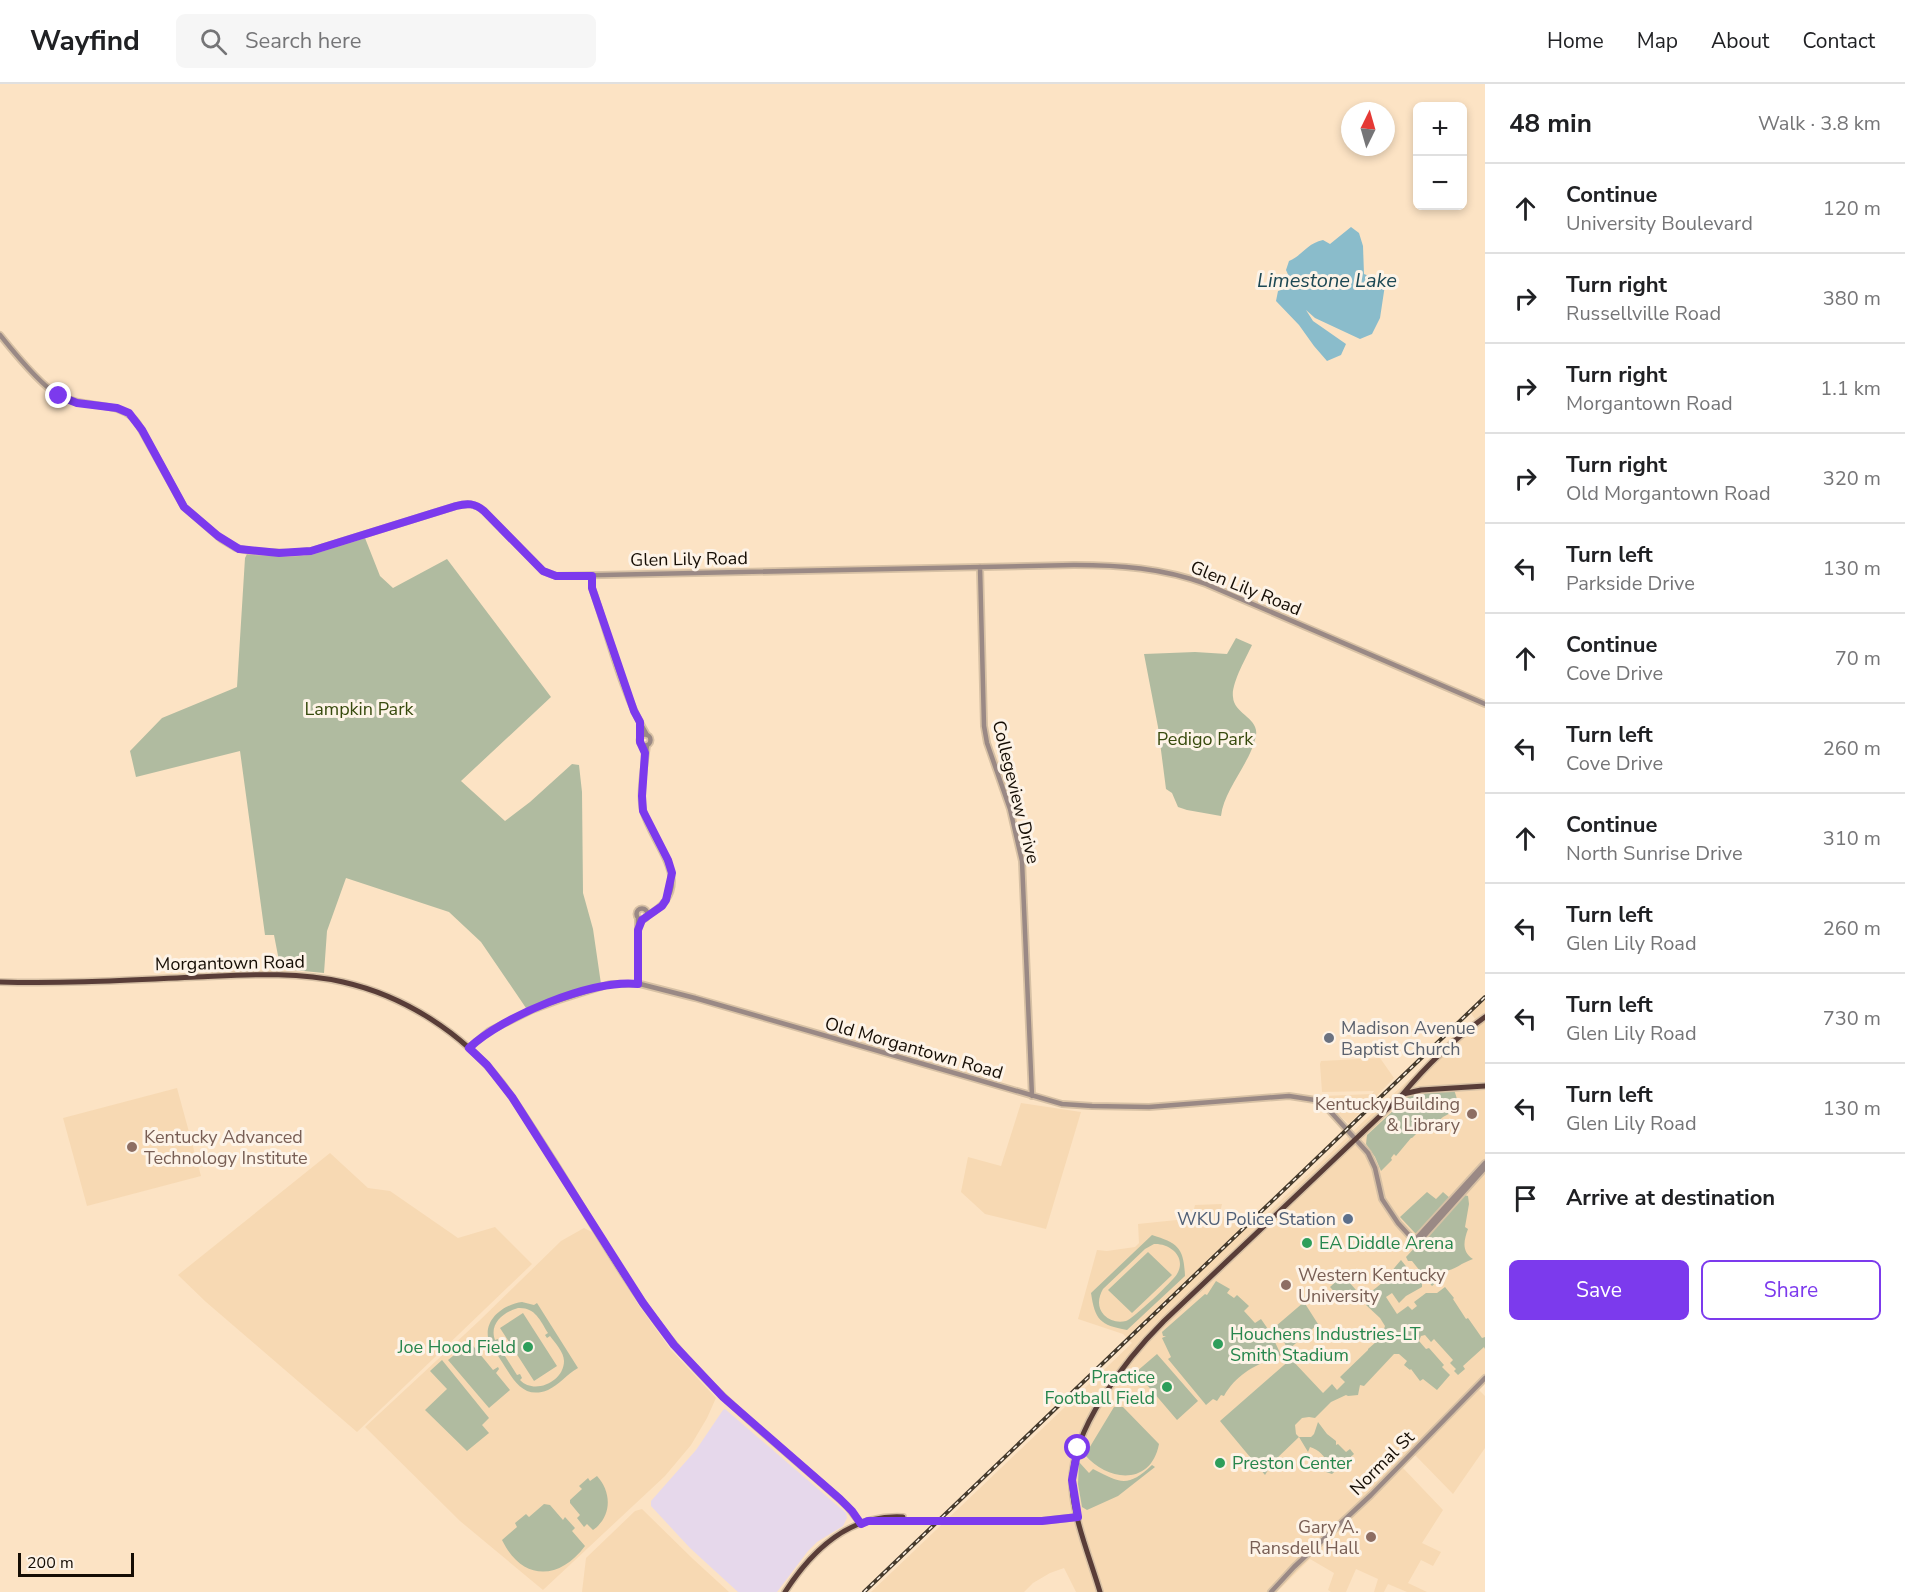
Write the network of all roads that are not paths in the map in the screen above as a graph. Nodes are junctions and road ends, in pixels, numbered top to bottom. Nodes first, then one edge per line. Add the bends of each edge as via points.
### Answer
1 (0, 335) edge
2 (980, 567) junction
3 (592, 576) junction
4 (1485, 704) edge
5 (644, 735) junction
6 (645, 745) junction
7 (646, 912) junction
8 (640, 920) junction
9 (0, 982) edge
10 (638, 984) junction
11 (1485, 1017) edge
12 (469, 1048) junction
13 (1485, 1086) edge
14 (1402, 1095) junction
15 (1032, 1096) junction
16 (1356, 1138) junction
17 (1485, 1163) edge
18 (1485, 1168) edge
19 (1416, 1243) junction
20 (1485, 1378) edge
21 (1078, 1517) junction
22 (861, 1524) junction
23 (785, 1592) edge
24 (1100, 1592) edge
25 (1271, 1592) edge

1 - 3 street, Glen Lily Road via 56,394 77,403 129,413 184,507 236,548 279,553 311,551 469,504 484,511 543,571 556,576
2 - 3 street, Glen Lily Road
2 - 4 street, Glen Lily Road via 1122,565 1194,579
2 - 15 street, Collegeview Drive via 984,726 1022,861
3 - 5 street via 592,588
5 - 6 street via 640,740
5 - 6 street via 651,740
6 - 7 street via 643,811 672,873 666,900 656,910
7 - 8 street
7 - 8 street via 637,911
8 - 10 street
9 - 12 main road, Morgantown Road via 262,974 320,977 393,999 428,1017
10 - 12 street, Old Morgantown Road via 610,984 552,1002 493,1029
10 - 15 street, Old Morgantown Road
11 - 14 main road via 1416,1077
12 - 22 main road, Morgantown Road via 512,1097 674,1345 717,1391 840,1499
13 - 14 main road
14 - 16 main road
15 - 16 street, Old Morgantown Road via 1062,1104 1139,1107 1303,1097 1325,1106
16 - 19 street, Old Morgantown Road via 1373,1162 1382,1199
16 - 21 main road via 1164,1321 1123,1367 1076,1452 1072,1480
17 - 19 street
18 - 19 street
20 - 25 street, Normal St
21 - 22 main road
21 - 24 main road
22 - 23 main road via 818,1550

